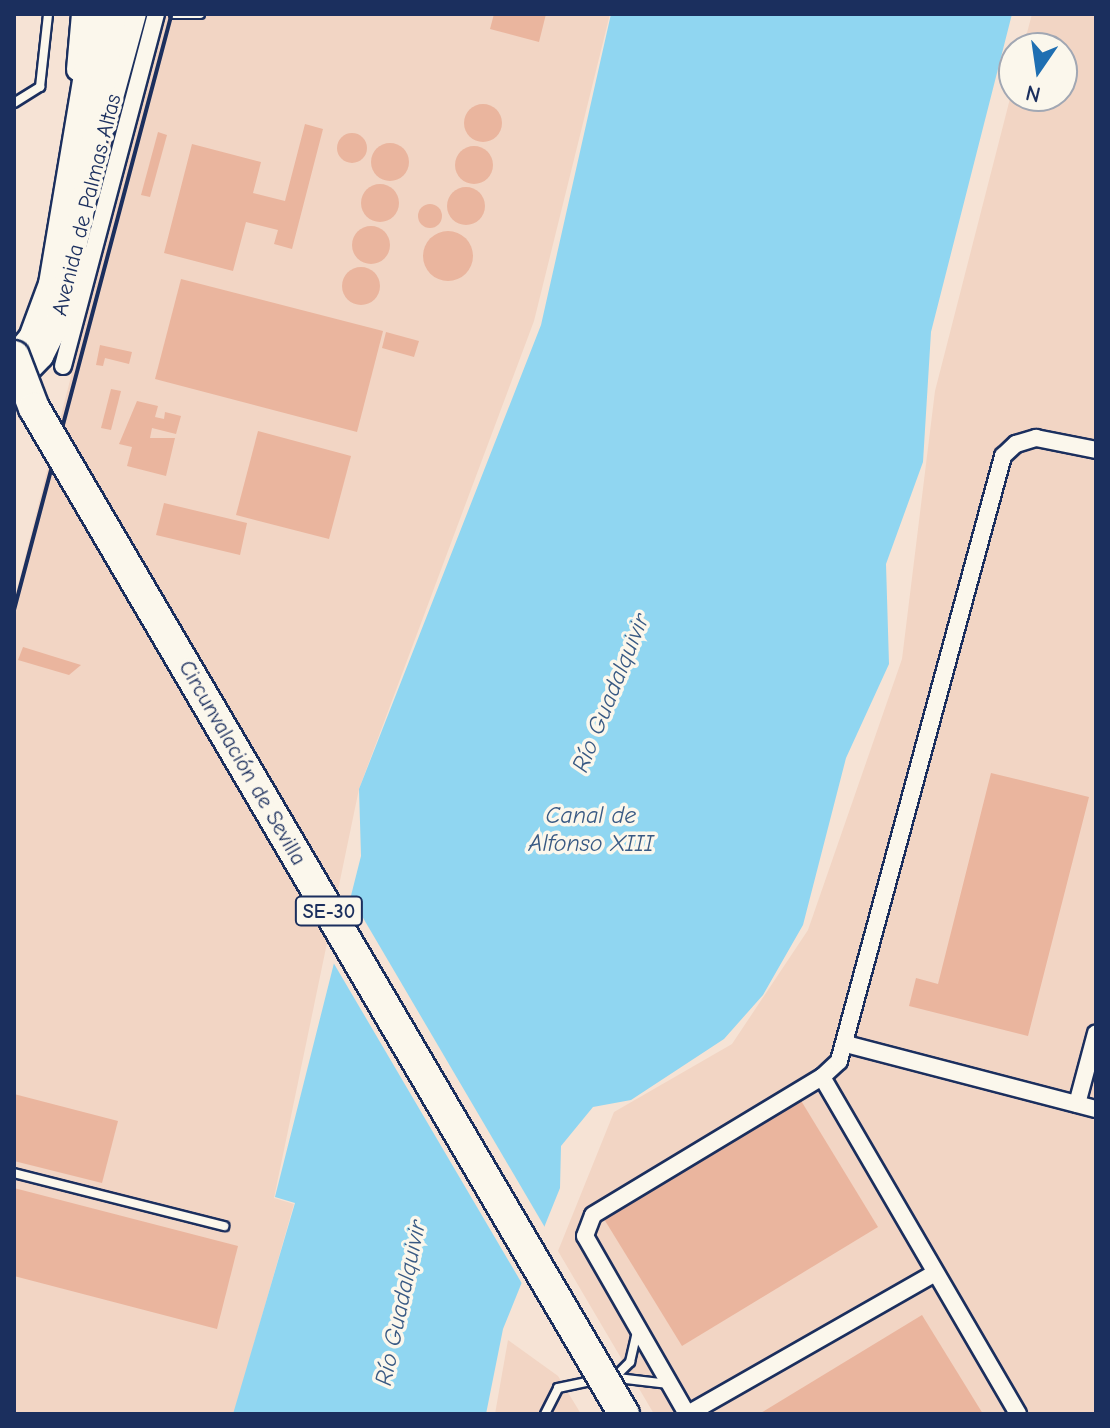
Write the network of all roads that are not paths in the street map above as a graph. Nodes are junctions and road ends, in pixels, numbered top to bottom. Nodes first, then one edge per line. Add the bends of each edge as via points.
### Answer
1 (48, 14) edge
2 (82, 14) edge
3 (96, 14) edge
4 (114, 14) edge
5 (136, 14) edge
6 (156, 14) edge
7 (174, 14) edge
8 (200, 14) edge
9 (14, 103) edge
10 (77, 186) junction
11 (14, 357) edge
12 (63, 366) dead end
13 (14, 384) edge
14 (1096, 450) edge
15 (1096, 1033) edge
16 (846, 1044) junction
17 (822, 1077) junction
18 (1077, 1104) junction
19 (1096, 1109) edge
20 (14, 1173) edge
21 (224, 1226) dead end
22 (935, 1273) junction
23 (637, 1329) junction
24 (616, 1376) junction
25 (669, 1384) junction
26 (545, 1414) edge
27 (624, 1414) edge
28 (687, 1414) edge
29 (1018, 1414) edge

1 - 9 lane via 40,87
2 - 10 street, Avenida de Palmas Altas
3 - 10 main road
4 - 10 main road
5 - 10 street, Avenida de Palmas Altas
6 - 12 street
7 - 8 lane
10 - 11 main road, Avenida de Palmas Altas via 41,316
10 - 13 main road, Avenida de Palmas Altas via 59,320 41,356
11 - 27 highway, Circunvalación de Sevilla / SE-30, bridge via 34,408
14 - 16 street via 1036,438 1016,444 1003,456
15 - 18 street
16 - 17 street via 839,1061
16 - 18 street
17 - 22 street
17 - 23 street via 593,1215 585,1236
18 - 19 street
20 - 21 lane
22 - 28 street
22 - 29 street
23 - 24 lane via 630,1362
23 - 25 street
24 - 25 lane
24 - 26 lane via 558,1388
25 - 28 street

